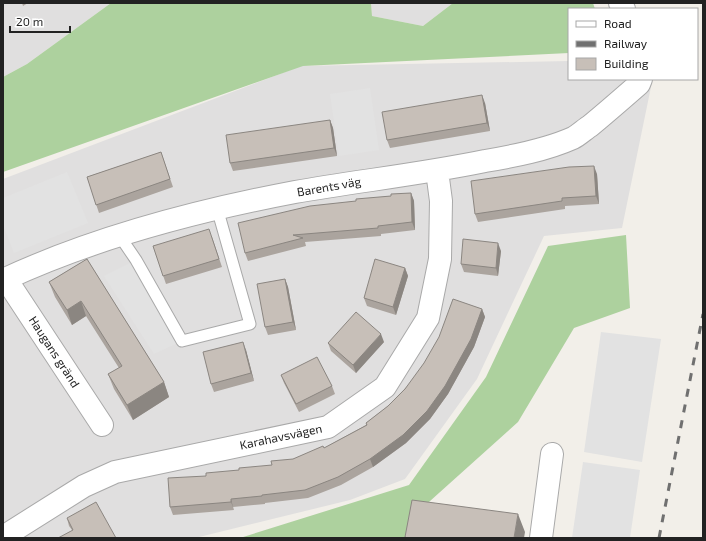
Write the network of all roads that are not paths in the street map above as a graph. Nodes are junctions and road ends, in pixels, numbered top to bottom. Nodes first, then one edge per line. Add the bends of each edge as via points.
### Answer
1 (641, 80) edge
2 (437, 171) junction
3 (217, 208) junction
4 (119, 235) junction
5 (5, 280) edge
6 (102, 425) dead end
7 (552, 454) dead end
8 (7, 532) edge
9 (541, 538) edge

1 - 2 street, Barents väg via 611,109 575,137 547,147
2 - 3 street, Barents väg via 294,192
2 - 8 street, Karahavsvägen via 441,201 440,258 428,318 386,387 328,427 115,472 84,486
3 - 4 street, Barents väg
3 - 4 lane via 250,324 182,341
4 - 5 street, Barents väg
5 - 6 street, Haugans gränd
7 - 9 street

